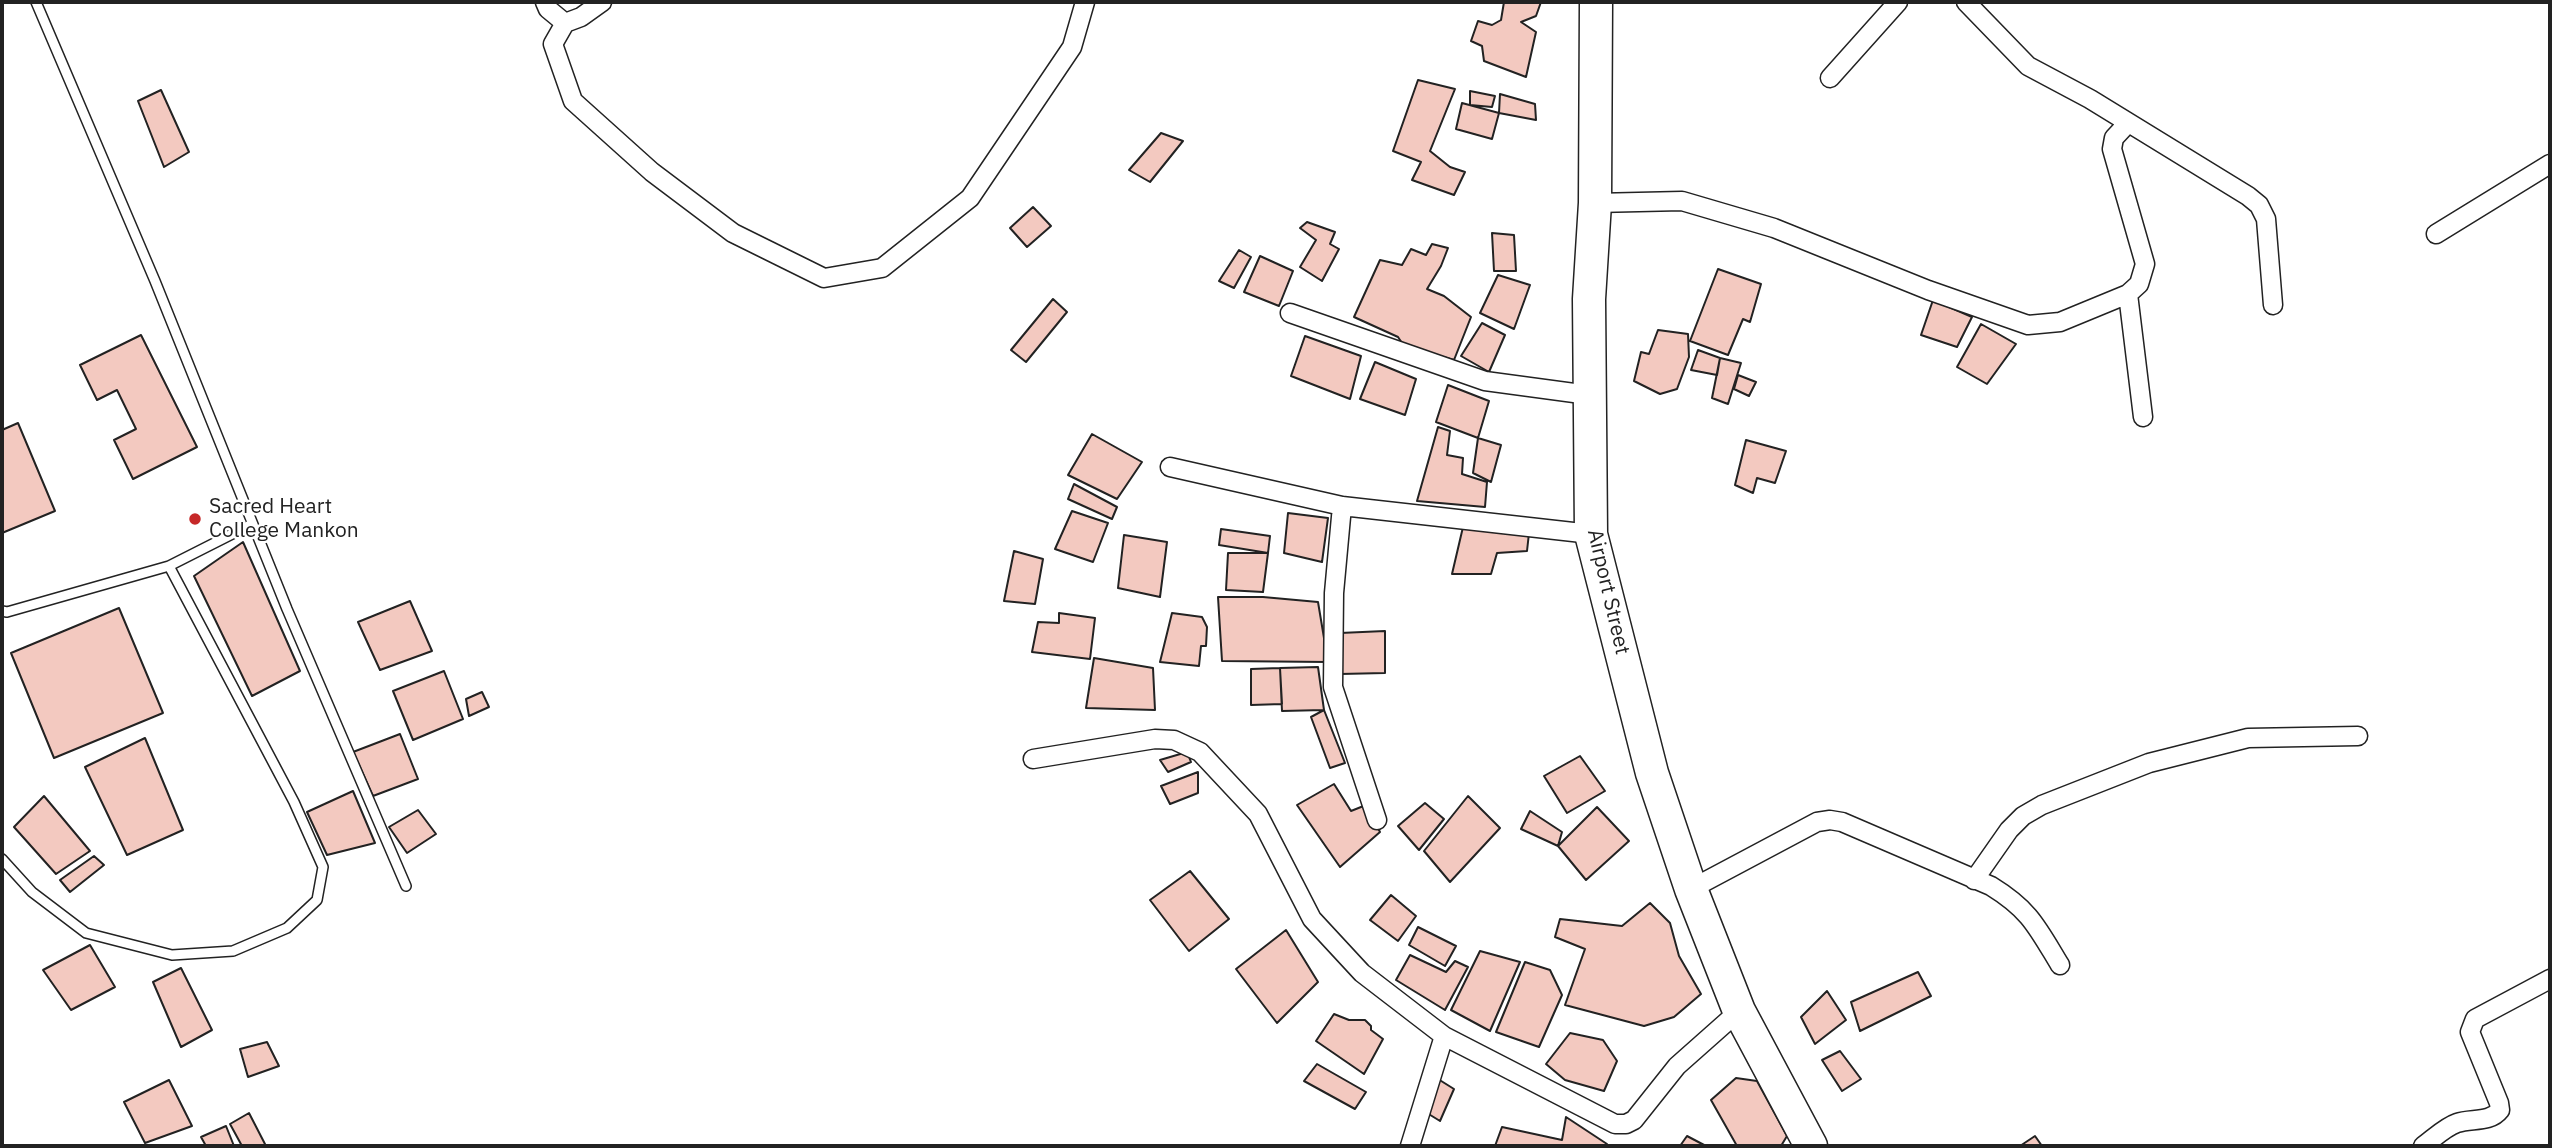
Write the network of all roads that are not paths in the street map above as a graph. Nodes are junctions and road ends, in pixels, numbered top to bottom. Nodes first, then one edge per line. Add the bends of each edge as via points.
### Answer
1 (36, 2) edge
2 (545, 2) edge
3 (602, 2) edge
4 (1085, 2) edge
5 (1596, 2) edge
6 (1898, 2) edge
7 (1966, 2) edge
8 (565, 23) junction
9 (1830, 78) dead end
10 (2128, 124) junction
11 (2550, 163) edge
12 (1595, 203) junction
13 (2436, 234) dead end
14 (2128, 294) junction
15 (2273, 305) dead end
16 (1290, 313) dead end
17 (1589, 395) junction
18 (2143, 416) dead end
19 (1170, 467) dead end
20 (1342, 506) junction
21 (252, 524) junction
22 (1591, 534) junction
23 (169, 566) junction
24 (2, 611) edge
25 (2358, 736) dead end
26 (1033, 759) dead end
27 (1377, 820) dead end
28 (2, 859) edge
29 (1974, 880) junction
30 (406, 886) dead end
31 (1691, 889) junction
32 (2060, 964) dead end
33 (2550, 979) edge
34 (1740, 1011) junction
35 (1444, 1036) junction
36 (1410, 1146) edge
37 (1811, 1146) edge
38 (2423, 1146) edge

1 - 21 lane
2 - 8 street
3 - 8 street
4 - 8 street via 1072,47 970,198 882,268 824,278 733,233 652,172 573,101 553,44
5 - 12 highway, Airport Street
6 - 9 street
7 - 10 street via 2028,66
10 - 14 street via 2114,138 2112,149 2146,264 2139,284
10 - 15 street via 2259,205 2266,219
11 - 13 street
12 - 14 street via 1682,201 1773,228 2028,325 2060,322
12 - 17 highway, Airport Street
14 - 18 street
16 - 17 street via 1485,380
17 - 22 highway, Airport Street
19 - 20 street
20 - 22 street
20 - 27 street via 1334,593 1333,687
21 - 23 lane
21 - 30 lane
22 - 31 highway, Airport Street via 1652,773
23 - 24 lane
23 - 28 lane via 304,823 323,867 317,900 287,928 233,951 172,955 86,933 32,892
25 - 29 street via 2248,738 2149,763 2023,816
26 - 35 street via 1155,739 1174,740 1200,752 1258,814 1312,919 1362,973
29 - 31 street via 1830,820 1817,822
29 - 32 street via 2014,900
31 - 34 highway, Airport Street
33 - 38 street via 2470,1025 2499,1102 2496,1116 2455,1124
34 - 35 street via 1677,1066 1626,1124 1615,1124
34 - 37 highway, Airport Street
35 - 36 street

